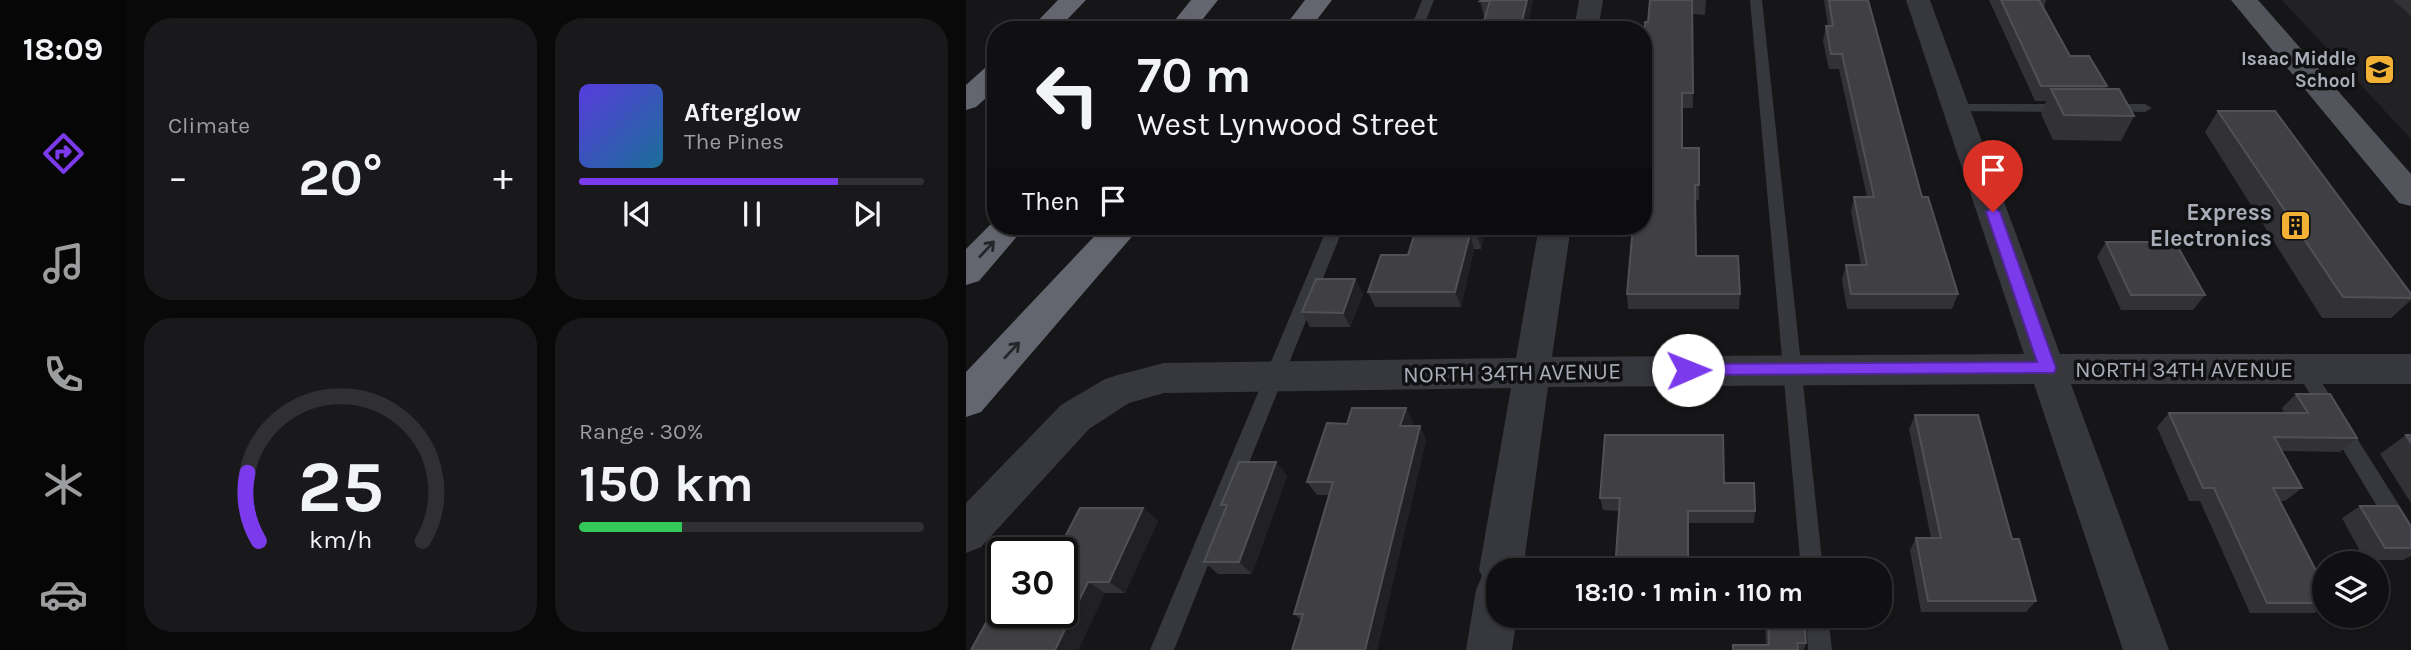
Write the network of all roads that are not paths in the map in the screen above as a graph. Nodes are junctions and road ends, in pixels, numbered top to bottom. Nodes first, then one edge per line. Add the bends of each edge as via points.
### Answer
1 (1073, 0) edge
2 (1205, 0) edge
3 (1320, 0) edge
4 (1428, 0) edge
5 (1591, 0) edge
6 (1756, 0) edge
7 (1918, 0) edge
8 (2244, 0) edge
9 (1051, 21) edge
10 (1188, 21) edge
11 (1302, 21) edge
12 (1420, 21) edge
13 (1588, 21) edge
14 (987, 81) edge
15 (966, 101) edge
16 (1956, 108) junction
17 (2145, 108) dead end
18 (2411, 195) edge
19 (1001, 235) edge
20 (1116, 235) edge
21 (1332, 235) edge
22 (1554, 235) edge
23 (966, 272) edge
24 (2048, 368) junction
25 (1791, 369) junction
26 (2304, 369) junction
27 (2411, 369) edge
28 (1532, 373) junction
29 (1275, 375) junction
30 (966, 400) edge
31 (966, 533) edge
32 (2411, 543) edge
33 (1503, 558) edge
34 (1811, 558) edge
35 (1492, 628) edge
36 (1818, 628) edge
37 (1162, 650) edge
38 (1489, 650) edge
39 (1821, 650) edge
40 (2147, 650) edge

1 - 9 highway
2 - 10 highway
3 - 11 highway
4 - 12 lane
5 - 13 street
6 - 25 lane
7 - 16 street
8 - 18 main road
14 - 15 highway
16 - 17 lane
16 - 24 street
23 -> 19 highway
30 -> 20 highway
21 - 29 lane
22 - 28 street
24 - 25 street, NORTH 34TH AVENUE
24 - 26 street, NORTH 34TH AVENUE
24 - 40 street
25 - 28 street, NORTH 34TH AVENUE
25 - 34 lane
26 - 27 street, NORTH 34TH AVENUE
26 - 32 lane
28 - 29 street, NORTH 34TH AVENUE
28 - 33 street
29 - 31 street, NORTH 34TH AVENUE via 1164,378 1118,390 1075,417
29 - 37 lane
35 - 38 street
36 - 39 lane

